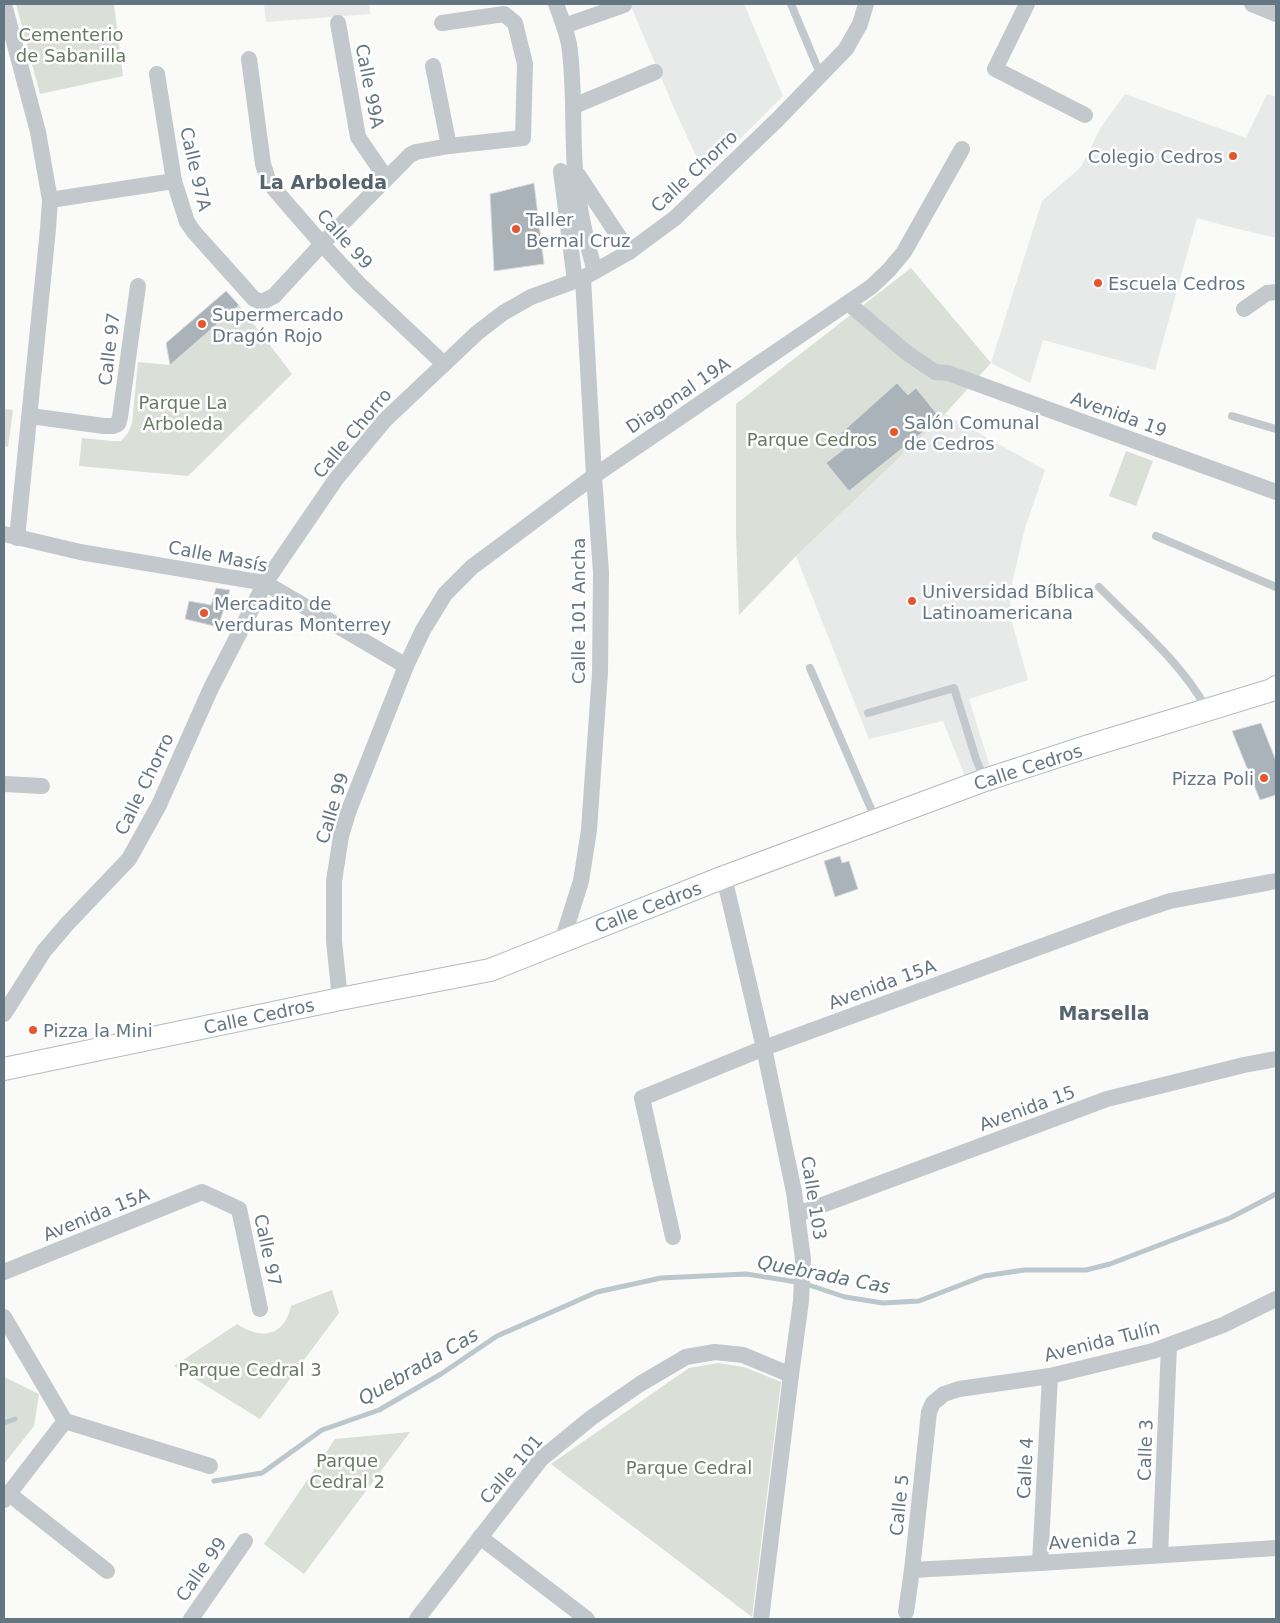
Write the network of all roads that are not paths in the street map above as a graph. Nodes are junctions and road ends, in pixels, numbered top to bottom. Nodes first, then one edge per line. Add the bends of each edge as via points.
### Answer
1 (4, 4) edge
2 (556, 4) edge
3 (791, 4) edge
4 (866, 4) edge
5 (1027, 4) edge
6 (1252, 4) edge
7 (624, 5) dead end
8 (1276, 14) edge
9 (338, 23) dead end
10 (442, 23) dead end
11 (564, 26) junction
12 (250, 59) dead end
13 (433, 66) dead end
14 (655, 72) dead end
15 (158, 74) dead end
16 (822, 76) junction
17 (574, 106) junction
18 (1085, 115) dead end
19 (449, 146) junction
20 (962, 149) dead end
21 (568, 171) junction
22 (386, 178) junction
23 (174, 180) junction
24 (50, 200) junction
25 (322, 244) junction
26 (630, 252) junction
27 (584, 276) junction
28 (138, 286) dead end
29 (1276, 292) edge
30 (848, 302) junction
31 (1244, 309) dead end
32 (444, 364) junction
33 (30, 416) junction
34 (1232, 416) dead end
35 (1276, 429) edge
36 (594, 476) junction
37 (1276, 492) edge
38 (11, 536) edge
39 (1156, 536) dead end
40 (265, 583) junction
41 (1099, 587) dead end
42 (1276, 587) edge
43 (406, 666) junction
44 (810, 668) dead end
45 (1275, 694) edge
46 (1207, 710) junction
47 (868, 713) dead end
48 (985, 780) junction
49 (4, 784) edge
50 (42, 786) dead end
51 (876, 821) junction
52 (724, 877) junction
53 (1276, 881) edge
54 (562, 941) junction
55 (340, 999) junction
56 (4, 1014) edge
57 (764, 1048) junction
58 (1276, 1059) edge
59 (4, 1070) edge
60 (202, 1192) joint
61 (798, 1214) junction
62 (673, 1237) dead end
63 (4, 1272) edge
64 (1276, 1299) edge
65 (260, 1309) dead end
66 (4, 1317) edge
67 (1169, 1346) junction
68 (791, 1374) junction
69 (1050, 1376) junction
70 (933, 1403) joint
71 (65, 1421) junction
72 (210, 1466) dead end
73 (6, 1496) edge
74 (480, 1537) junction
75 (245, 1541) dead end
76 (1276, 1548) edge
77 (1160, 1555) junction
78 (1040, 1563) junction
79 (912, 1570) junction
80 (107, 1571) dead end
81 (906, 1612) dead end
82 (191, 1619) edge
83 (417, 1619) edge
84 (587, 1619) edge
85 (762, 1619) edge

1 - 24 street via 38,132
2 - 11 street
3 - 16 lane
4 - 16 street, Calle Chorro via 860,24 846,49
5 - 18 street via 995,69
6 - 8 street
7 - 11 street
9 - 22 street, Calle 99A via 358,137
10 - 19 street via 504,14 515,23 525,64 523,138
11 - 17 street
12 - 25 street, Calle 99 via 263,164 268,180
13 - 19 street
14 - 17 street
15 - 23 street, Calle 97A
16 - 26 street, Calle Chorro via 675,218
17 - 21 street
19 - 22 street via 410,155
20 - 30 street, Diagonal 19A via 904,252 871,287
21 - 26 street
21 - 27 street
21 - 27 street via 584,235
22 - 25 street
23 - 24 street
23 - 25 street, Calle 97A via 187,222 254,299 262,302 274,296
24 - 33 street
25 - 32 street, Calle 99 via 359,284
26 - 27 street, Calle Chorro
27 - 32 street, Calle Chorro via 531,297 503,313
27 - 36 street, Calle 101 Ancha
28 - 33 street, Calle 97 via 118,424
29 - 31 street via 1267,293
30 - 36 street, Diagonal 19A
30 - 37 street, Avenida 19 via 907,353 935,372 948,373
32 - 40 street, Calle Chorro via 385,420 336,479
33 - 38 street
34 - 35 lane
36 - 43 street, Diagonal 19A via 472,567 445,594
36 - 54 street, Calle 101 Ancha via 601,572 600,672 594,768 581,880
38 - 40 street, Calle Masís via 80,552
39 - 42 lane
40 - 43 street, Calle Masís
40 - 56 street, Calle Chorro via 210,688 159,805 129,859 44,951
41 - 46 lane via 1167,656 1196,690
43 - 55 street, Calle 99 via 341,836 334,881 334,941
44 - 51 lane
45 - 46 street, Calle Cedros
46 - 48 street, Calle Cedros
47 - 48 lane via 954,688
48 - 51 street, Calle Cedros
49 - 50 street
51 - 52 street, Calle Cedros
52 - 54 street, Calle Cedros
52 - 57 street, Calle 103
53 - 57 street, Avenida 15A via 1170,901
54 - 55 street, Calle Cedros via 490,970
55 - 59 street, Calle Cedros
57 - 61 street, Calle 103
57 - 62 street, Avenida 15A via 642,1098
58 - 61 street, Avenida 15 via 1106,1099
60 - 63 street, Avenida 15A
60 - 65 street, Calle 97 via 239,1210
61 - 68 street, Calle 103 via 803,1259
64 - 67 street, Avenida Tulín via 1224,1325
66 - 71 street
67 - 69 street, Avenida Tulín
67 - 77 street, Calle 3
68 - 74 street, Calle 101 via 743,1355 715,1352 686,1357 591,1418 541,1459
68 - 85 street, Calle 103
69 - 70 street, Avenida Tulín via 959,1389 944,1394
69 - 78 street, Calle 4
70 - 79 street, Calle 5 via 927,1422
71 - 72 street
71 - 73 street
73 - 80 street
74 - 83 street, Calle 101
74 - 84 street
75 - 82 street, Calle 99
76 - 77 street, Avenida 2
77 - 78 street, Avenida 2
78 - 79 street, Avenida 2
79 - 81 street, Calle 5

